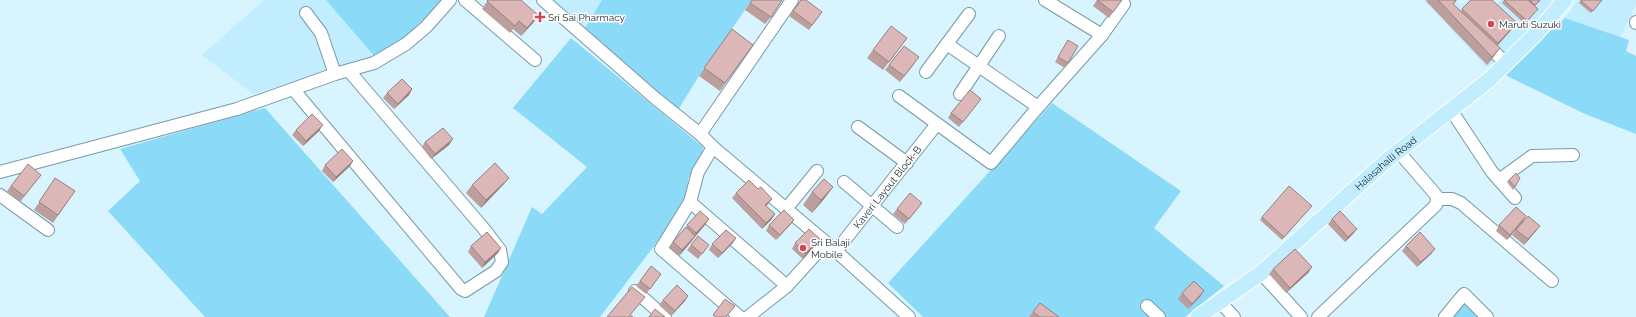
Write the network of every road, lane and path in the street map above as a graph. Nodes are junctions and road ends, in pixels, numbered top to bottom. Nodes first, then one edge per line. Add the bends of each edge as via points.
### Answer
1 (450, 0) edge
2 (465, 0) edge
3 (543, 0) edge
4 (792, 0) edge
5 (1045, 0) edge
6 (1118, 0) edge
7 (1565, 0) edge
8 (306, 13) dead end
9 (969, 14) dead end
10 (1473, 32) edge
11 (1102, 35) junction
12 (999, 36) dead end
13 (947, 44) junction
14 (536, 60) dead end
15 (1506, 63) junction
16 (979, 65) junction
17 (349, 71) junction
18 (926, 72) dead end
19 (335, 74) junction
20 (293, 89) junction
21 (960, 94) dead end
22 (899, 96) dead end
23 (1038, 107) junction
24 (1451, 110) junction
25 (937, 124) junction
26 (858, 127) dead end
27 (700, 134) junction
28 (713, 148) junction
29 (1398, 151) junction
30 (1573, 155) dead end
31 (907, 163) junction
32 (817, 171) dead end
33 (0, 172) edge
34 (1499, 180) junction
35 (844, 182) dead end
36 (0, 195) edge
37 (1515, 198) dead end
38 (1437, 199) junction
39 (690, 202) junction
40 (873, 205) junction
41 (786, 209) junction
42 (897, 226) dead end
43 (48, 230) dead end
44 (826, 243) junction
45 (836, 251) junction
46 (1261, 273) junction
47 (1552, 281) dead end
48 (786, 286) junction
49 (635, 291) edge
50 (1220, 302) junction
51 (1147, 306) dead end
52 (665, 317) edge
53 (740, 317) edge
54 (748, 317) edge
55 (909, 317) edge
56 (1159, 317) edge
57 (1198, 317) edge
58 (1234, 317) edge
59 (1301, 317) edge
60 (1318, 317) edge
61 (1445, 317) edge
62 (1487, 317) edge

1 - 17 street via 426,27 406,44 374,63
2 - 14 street
3 - 27 street via 654,98
4 - 27 street
5 - 11 street
6 - 11 street via 1124,4
7 - 15 main road, Halasahalli Road via 1535,35
8 - 19 street via 321,33
9 - 13 street
10 - 15 street
11 - 23 street
12 - 16 street
13 - 16 street
13 - 18 street
15 - 24 main road, Halasahalli Road
16 - 21 street
16 - 23 street
17 - 19 street
17 - 20 street via 500,250 502,262 496,271 465,291
19 - 20 street
20 - 33 street via 237,109
22 - 25 street
23 - 25 street via 991,163
24 - 29 main road, Halasahalli Road
24 - 34 street
25 - 31 street, Kaveri Layout Block-B
26 - 31 street
27 - 28 street
28 - 39 street via 698,172
28 - 41 street
29 - 38 street via 1436,194
29 - 46 main road, Halasahalli Road
30 - 34 street via 1532,156
31 - 40 street, Kaveri Layout Block-B
32 - 41 street
34 - 37 street
35 - 40 street
36 - 43 street
38 - 47 street via 1452,199 1461,203
38 - 60 street via 1436,205
39 - 48 street
39 - 53 street via 661,249
40 - 42 street
40 - 45 street, Kaveri Layout Block-B
41 - 44 street
44 - 45 street
44 - 48 street
45 - 55 street
46 - 50 main road, Halasahalli Road
46 - 59 street
48 - 54 street
49 - 52 street
50 - 57 main road, Halasahalli Road
50 - 58 street
51 - 56 street
61 - 62 street via 1464,294

